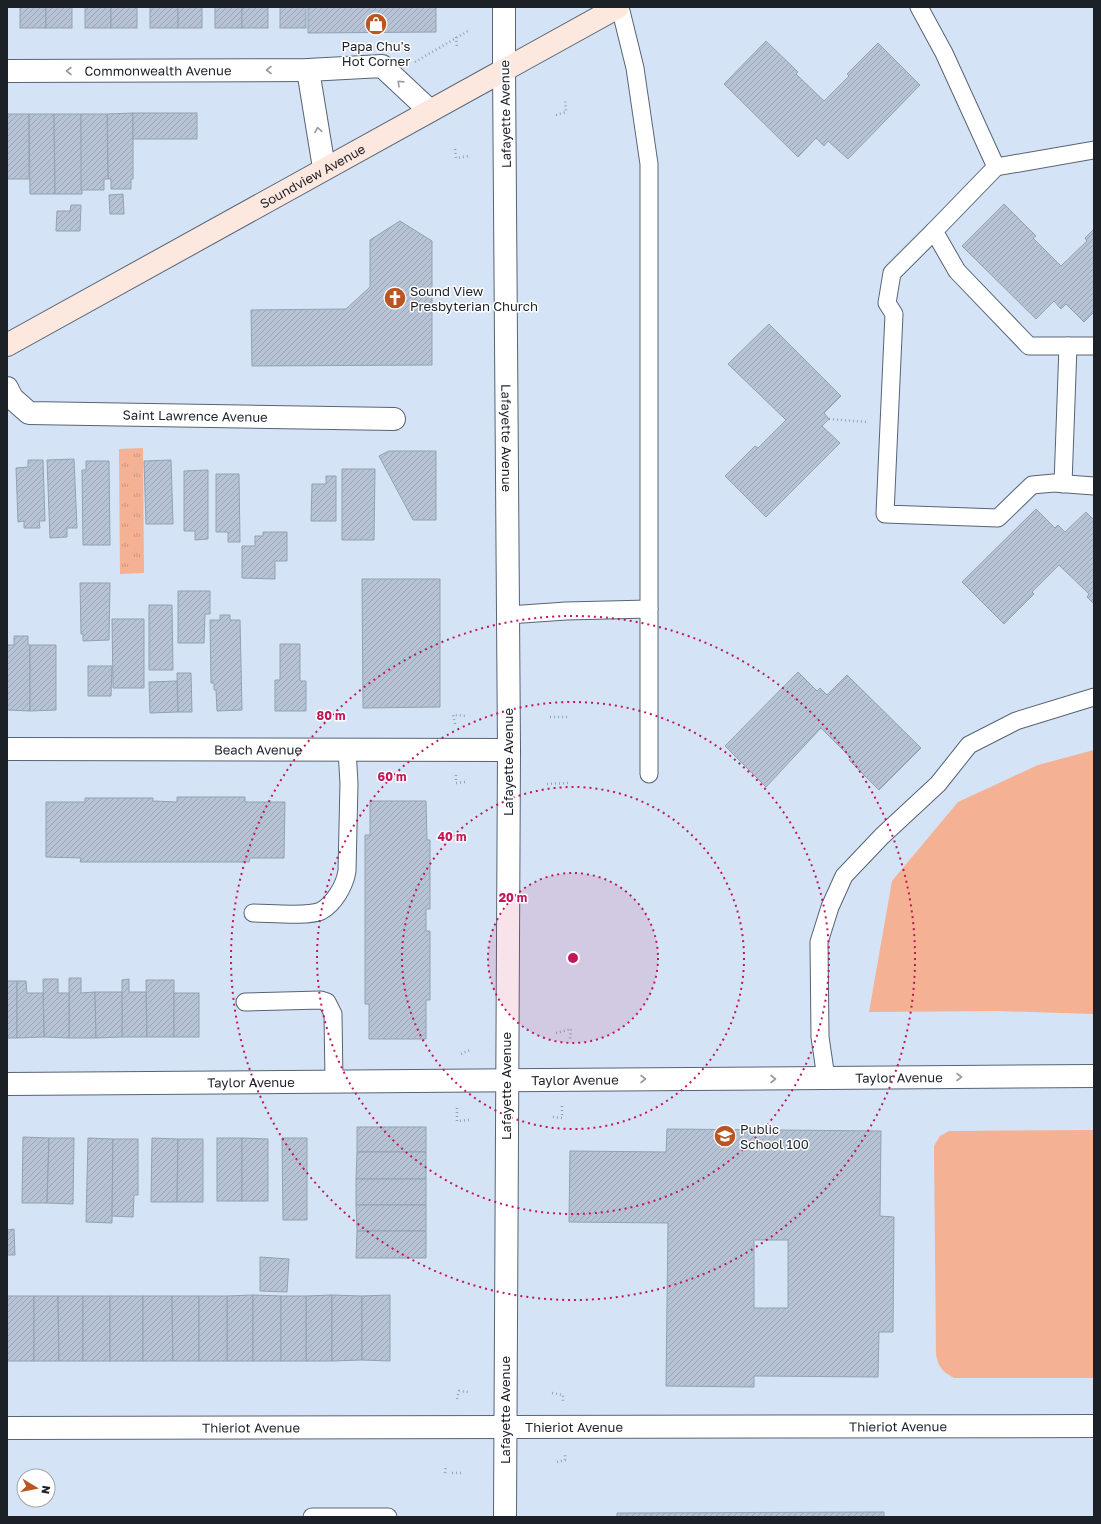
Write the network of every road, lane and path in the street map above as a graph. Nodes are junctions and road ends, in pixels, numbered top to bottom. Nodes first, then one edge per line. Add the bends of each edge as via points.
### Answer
1 (504, 7) edge
2 (619, 7) edge
3 (919, 7) edge
4 (468, 31) dead end
5 (456, 37) junction
6 (458, 48) dead end
7 (408, 66) dead end
8 (504, 68) junction
9 (308, 70) junction
10 (7, 71) edge
11 (565, 99) dead end
12 (429, 110) junction
13 (556, 115) dead end
14 (456, 149) dead end
15 (1094, 150) edge
16 (469, 156) dead end
17 (996, 167) junction
18 (324, 168) junction
19 (934, 231) junction
20 (7, 345) edge
21 (1068, 346) junction
22 (1094, 346) edge
23 (7, 388) edge
24 (394, 419) dead end
25 (829, 419) dead end
26 (889, 423) junction
27 (1063, 484) junction
28 (1094, 486) edge
29 (649, 609) junction
30 (508, 615) junction
31 (1094, 698) edge
32 (466, 716) dead end
33 (567, 717) dead end
34 (550, 718) dead end
35 (455, 724) dead end
36 (7, 749) edge
37 (347, 750) junction
38 (509, 750) junction
39 (649, 774) dead end
40 (465, 782) dead end
41 (456, 783) dead end
42 (568, 783) dead end
43 (547, 784) dead end
44 (253, 913) dead end
45 (244, 1002) dead end
46 (556, 1033) dead end
47 (570, 1040) dead end
48 (1094, 1076) edge
49 (826, 1078) junction
50 (506, 1080) junction
51 (334, 1081) junction
52 (7, 1084) edge
53 (562, 1105) dead end
54 (457, 1108) dead end
55 (553, 1117) dead end
56 (469, 1120) dead end
57 (468, 1392) dead end
58 (552, 1394) dead end
59 (563, 1395) dead end
60 (457, 1399) dead end
61 (1094, 1426) edge
62 (7, 1428) edge
63 (504, 1428) junction
64 (565, 1460) dead end
65 (557, 1462) dead end
66 (446, 1465) dead end
67 (445, 1473) dead end
68 (452, 1473) dead end
69 (462, 1473) dead end
70 (312, 1517) edge
71 (388, 1517) edge
72 (505, 1517) edge

1 - 8 street, Lafayette Avenue
2 - 8 main road, Soundview Avenue
2 - 29 lane via 635,68 650,164
3 - 17 lane via 944,53
4 - 5 path
5 - 6 path
5 - 7 path
8 - 12 main road, Soundview Avenue
8 - 30 street, Lafayette Avenue
9 -> 10 street, Commonwealth Avenue
12 -> 9 street, Commonwealth Avenue via 382,66
18 -> 9 street
11 - 13 path via 566,112
12 - 18 main road, Soundview Avenue
14 - 16 path via 456,158
15 - 17 lane
17 - 19 lane
18 - 20 main road, Soundview Avenue
19 - 21 lane via 957,271 1029,346
19 - 26 lane via 892,273 887,303 894,314
21 - 22 lane
21 - 27 lane
23 - 24 street, Saint Lawrence Avenue via 12,398 29,413
25 - 26 path
26 - 27 lane via 885,514 998,518 1032,485
27 - 28 lane
29 - 30 lane
29 - 39 lane
30 - 38 street, Lafayette Avenue
31 - 49 lane via 1016,721 969,745 938,784 882,836 844,876 830,907 819,942 820,1037
32 - 35 path via 453,715
33 - 34 path
36 - 37 street, Beach Avenue
37 - 38 street, Beach Avenue
37 - 44 lane via 347,871 340,892 321,911 307,914
38 - 50 street, Lafayette Avenue
40 - 41 path
42 - 43 path
45 - 51 lane via 327,1002 333,1014
46 - 47 path via 571,1029
49 -> 48 street, Taylor Avenue
50 -> 49 street, Taylor Avenue
50 - 51 street, Taylor Avenue
50 - 63 street, Lafayette Avenue
51 - 52 street, Taylor Avenue
53 - 55 path via 562,1118
54 - 56 path via 457,1121
57 - 60 path via 458,1391
58 - 59 path
61 - 63 street, Thieriot Avenue
62 - 63 street, Thieriot Avenue
63 - 72 street, Lafayette Avenue
64 - 65 path
66 - 67 path
68 - 69 path
70 - 71 lane

